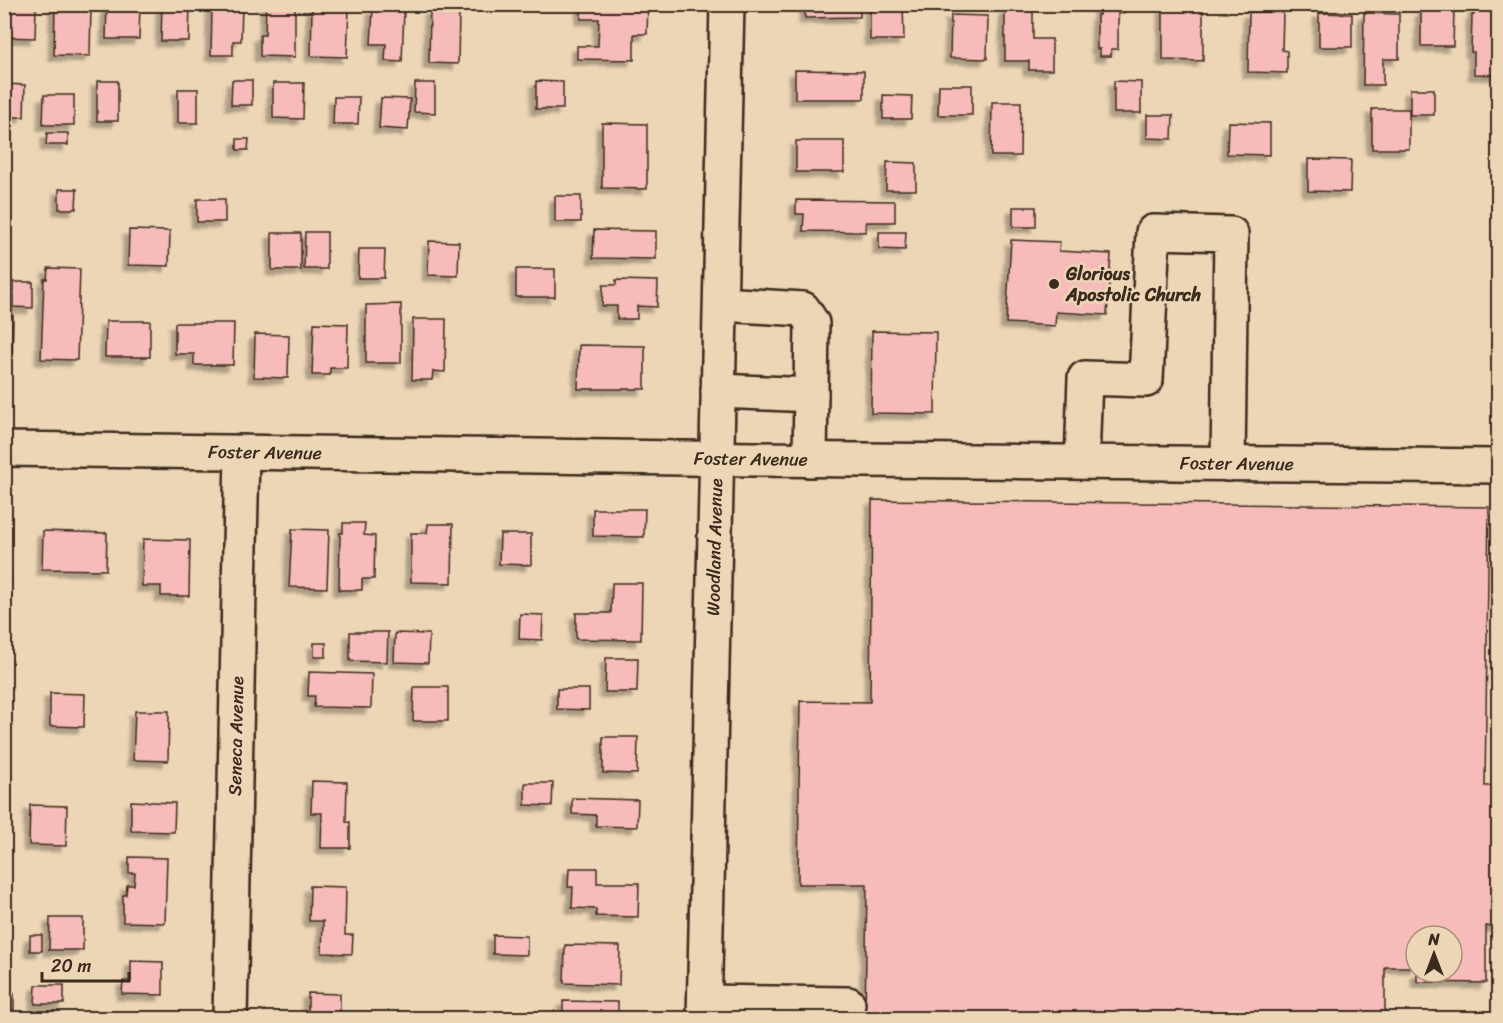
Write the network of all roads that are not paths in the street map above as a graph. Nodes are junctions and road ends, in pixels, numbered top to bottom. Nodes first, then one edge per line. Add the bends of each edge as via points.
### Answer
1 (727, 4) edge
2 (721, 304) junction
3 (718, 391) junction
4 (811, 395) junction
5 (4, 450) edge
6 (242, 452) junction
7 (717, 459) junction
8 (810, 459) junction
9 (1082, 462) junction
10 (1228, 464) junction
11 (1498, 466) edge
12 (848, 1004) dead end
13 (704, 1010) edge
14 (230, 1018) edge

1 - 2 street, Woodland Avenue
2 - 3 street, Woodland Avenue
2 - 4 street via 803,309 812,323
3 - 4 street
3 - 7 street, Woodland Avenue
4 - 8 street
5 - 6 street, Foster Avenue
6 - 7 street, Foster Avenue
6 - 14 street, Seneca Avenue
7 - 8 street, Foster Avenue
7 - 13 street, Woodland Avenue
8 - 9 street, Foster Avenue
9 - 10 street, Foster Avenue
9 - 10 street via 1085,378 1146,380 1153,232 1231,234
10 - 11 street, Foster Avenue
12 - 13 street

